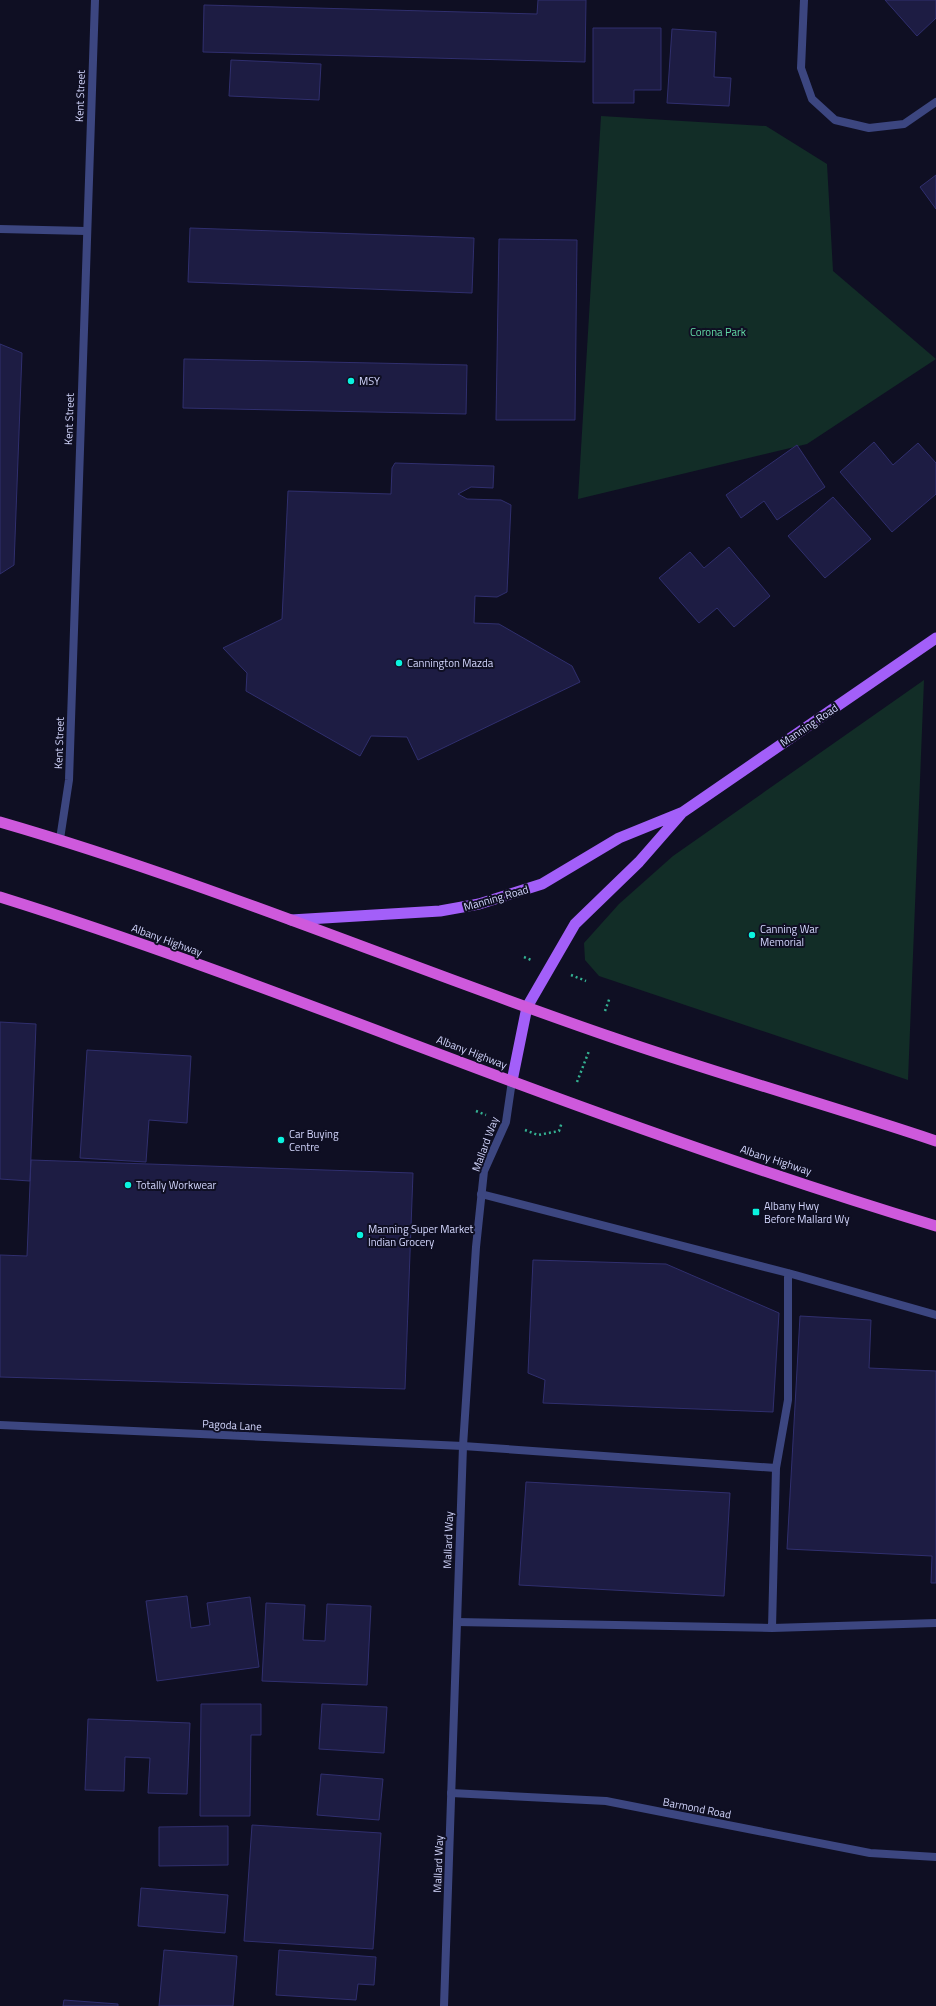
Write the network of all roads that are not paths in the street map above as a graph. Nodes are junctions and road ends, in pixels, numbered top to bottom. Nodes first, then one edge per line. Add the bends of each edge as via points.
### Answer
1 (95, 0) edge
2 (804, 0) edge
3 (936, 102) edge
4 (0, 229) edge
5 (86, 231) junction
6 (936, 638) edge
7 (683, 812) junction
8 (0, 822) edge
9 (60, 839) junction
10 (0, 897) edge
11 (291, 920) junction
12 (526, 1007) junction
13 (512, 1081) junction
14 (936, 1141) edge
15 (481, 1194) junction
16 (936, 1226) edge
17 (788, 1273) junction
18 (936, 1315) edge
19 (0, 1426) edge
20 (463, 1446) junction
21 (776, 1468) junction
22 (456, 1622) junction
23 (936, 1623) edge
24 (772, 1628) junction
25 (451, 1793) junction
26 (936, 1857) edge
27 (444, 2006) edge

1 - 5 street, Kent Street
2 - 3 street via 801,68 812,99 835,120 869,128 904,124
4 - 5 street
5 - 9 street, Kent Street via 69,780
6 - 7 main road, Manning Road
7 - 11 main road, Manning Road via 620,838 542,884 479,904 440,911
7 - 12 main road, Manning Road via 639,862 575,924
8 - 9 highway
9 - 11 highway
10 - 13 highway, Albany Highway via 185,960
11 - 12 highway
12 - 13 main road, Manning Road
12 - 14 highway via 614,1038
13 - 15 street, Mallard Way via 506,1122 484,1171
13 - 16 highway, Albany Highway via 738,1161
15 - 17 street
15 - 20 street, Mallard Way
17 - 18 street
17 - 21 street via 788,1400
19 - 20 street, Pagoda Lane
20 - 21 street, Pagoda Lane
20 - 22 street, Mallard Way
21 - 24 street
22 - 24 street
22 - 25 street, Mallard Way
23 - 24 street
25 - 26 street, Barmond Road via 606,1801 870,1853
25 - 27 street, Mallard Way

